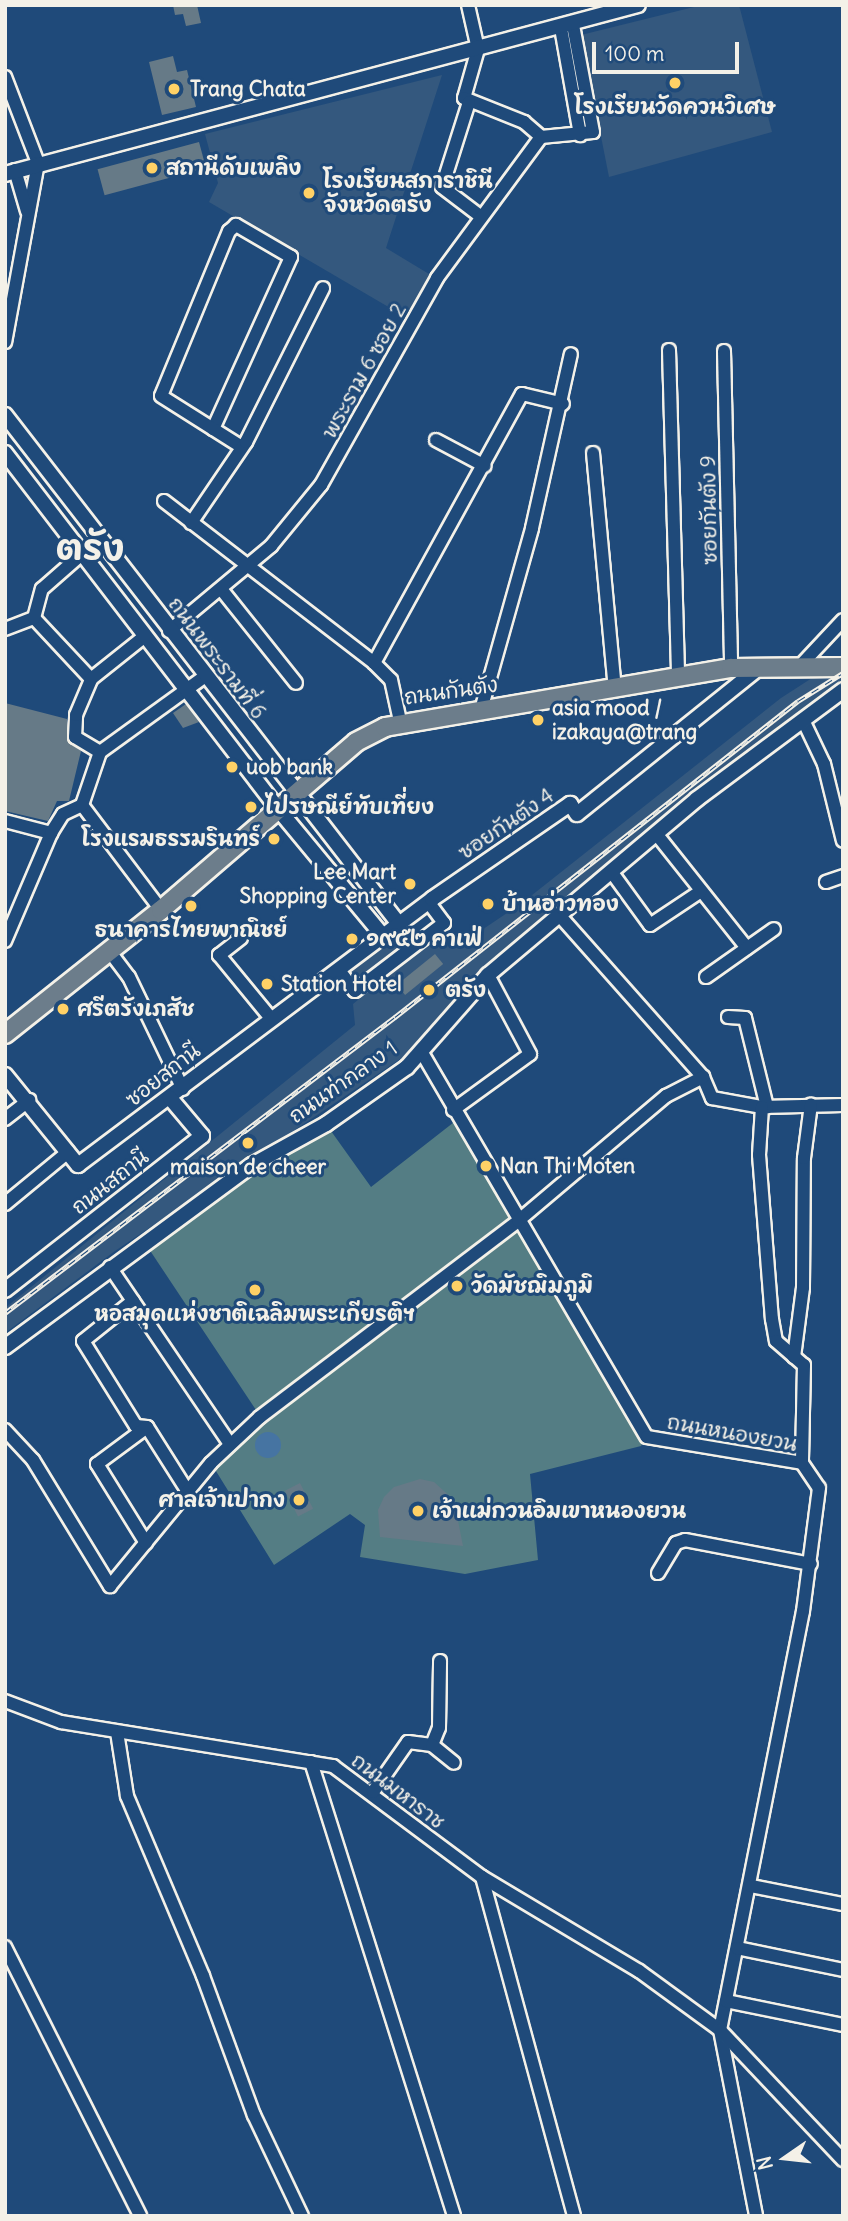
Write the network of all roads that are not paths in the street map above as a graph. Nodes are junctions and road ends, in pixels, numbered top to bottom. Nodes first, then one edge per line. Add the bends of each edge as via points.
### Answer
1 (468, 5) edge
2 (638, 5) edge
3 (595, 11) edge
4 (567, 26) junction
5 (478, 49) junction
6 (5, 77) edge
7 (469, 102) junction
8 (541, 137) junction
9 (38, 163) junction
10 (10, 172) edge
11 (28, 215) junction
12 (480, 216) junction
13 (323, 288) dead end
14 (5, 342) edge
15 (669, 350) dead end
16 (724, 351) dead end
17 (571, 354) dead end
18 (563, 404) junction
19 (5, 415) edge
20 (213, 429) junction
21 (436, 440) dead end
22 (240, 446) junction
23 (5, 453) edge
24 (593, 453) dead end
25 (485, 466) junction
26 (164, 501) dead end
27 (191, 523) junction
28 (82, 554) junction
29 (247, 568) junction
30 (221, 589) junction
31 (34, 618) junction
32 (843, 620) edge
33 (5, 629) edge
34 (169, 631) junction
35 (149, 640) junction
36 (374, 663) junction
37 (760, 667) junction
38 (799, 667) junction
39 (843, 667) edge
40 (732, 668) junction
41 (204, 677) junction
42 (678, 678) junction
43 (91, 679) junction
44 (296, 683) dead end
45 (186, 690) junction
46 (615, 690) junction
47 (843, 690) edge
48 (481, 710) junction
49 (803, 720) junction
50 (400, 721) junction
51 (100, 752) junction
52 (294, 793) junction
53 (82, 805) junction
54 (278, 809) junction
55 (5, 821) edge
56 (51, 833) junction
57 (657, 836) junction
58 (843, 841) edge
59 (613, 874) junction
60 (843, 876) edge
61 (826, 882) dead end
62 (701, 891) junction
63 (428, 902) junction
64 (161, 910) junction
65 (560, 916) junction
66 (398, 924) junction
67 (774, 929) dead end
68 (383, 936) junction
69 (241, 938) dead end
70 (5, 941) edge
71 (368, 948) joint
72 (747, 948) junction
73 (110, 953) junction
74 (339, 970) junction
75 (488, 975) junction
76 (706, 977) dead end
77 (270, 1017) junction
78 (728, 1017) dead end
79 (5, 1034) edge
80 (421, 1051) junction
81 (5, 1075) edge
82 (703, 1077) junction
83 (183, 1089) junction
84 (170, 1098) junction
85 (29, 1100) junction
86 (811, 1104) junction
87 (843, 1105) edge
88 (764, 1107) junction
89 (453, 1110) junction
90 (5, 1119) edge
91 (68, 1152) junction
92 (5, 1204) edge
93 (518, 1221) junction
94 (110, 1267) junction
95 (5, 1290) edge
96 (133, 1301) junction
97 (5, 1347) edge
98 (794, 1357) junction
99 (147, 1427) junction
100 (5, 1430) edge
101 (230, 1444) junction
102 (802, 1463) junction
103 (190, 1495) junction
104 (146, 1544) junction
105 (811, 1564) junction
106 (658, 1573) dead end
107 (440, 1661) dead end
108 (5, 1701) edge
109 (117, 1732) junction
110 (432, 1745) junction
111 (311, 1762) junction
112 (454, 1763) dead end
113 (373, 1792) junction
114 (482, 1877) junction
115 (751, 1886) junction
116 (843, 1904) edge
117 (5, 1947) edge
118 (737, 1948) junction
119 (843, 1970) edge
120 (726, 2001) junction
121 (843, 2025) edge
122 (720, 2030) junction
123 (843, 2160) edge
124 (139, 2216) edge
125 (302, 2216) edge
126 (454, 2216) edge
127 (574, 2216) edge
128 (756, 2216) edge

1 - 5 street
2 - 3 street
3 - 4 street
4 - 5 street
4 - 8 street via 593,132
5 - 7 street via 464,93
5 - 9 street
6 - 9 street
7 - 8 street via 524,122
7 - 12 street via 442,187
8 - 12 street, พระราม 6 ซอย 2
9 - 10 street
9 - 11 street
10 - 11 street
11 - 14 street
12 - 29 street, พระราม 6 ซอย 2 via 437,278 321,485
13 - 22 street
15 - 42 street
16 - 40 street, ซอยกันตัง 9
17 - 18 street
18 - 25 street via 522,394
18 - 48 street
19 - 34 street, ถนนพระรามที่ 6
20 - 20 street via 161,396 229,231 236,225 291,257
20 - 22 street
21 - 25 street
22 - 27 street
23 - 28 street, ถนนพระรามที่ 6
24 - 46 street
25 - 36 street
26 - 27 street
27 - 29 street
28 - 31 street via 42,589
28 - 35 street, ถนนพระรามที่ 6
29 - 30 street, พระราม 6 ซอย 2
29 - 36 street
30 - 34 street, พระราม 6 ซอย 2
30 - 44 street
31 - 33 street
31 - 43 street
32 - 38 street
34 - 35 street
34 - 41 street, ถนนพระรามที่ 6
35 - 43 street
35 - 45 street, ถนนพระรามที่ 6
36 - 50 street via 391,680
37 - 38 main road, ถนนกันตัง
37 - 40 main road, ถนนกันตัง
37 - 63 street, ซอยกันตัง 4 via 577,814 570,804
38 - 39 main road, ถนนกันตัง
40 - 42 main road, ถนนกันตัง
41 - 45 street
41 - 52 street, ถนนพระรามที่ 6
42 - 46 main road, ถนนกันตัง
43 - 51 street via 76,715 75,737
45 - 51 street
45 - 54 street, ถนนพระรามที่ 6
46 - 48 main road, ถนนกันตัง
47 - 49 street, ถนนท่ากลาง 1
48 - 50 main road, ถนนกันตัง
49 - 57 street, ถนนท่ากลาง 1
49 - 58 street via 824,764
50 - 52 main road, ถนนกันตัง via 356,742
51 - 53 street
52 - 54 main road, ถนนกันตัง
52 - 66 street, ถนนพระรามที่ 6
53 - 56 street via 63,814
53 - 64 street
54 - 64 main road, ถนนกันตัง
54 - 68 street, ถนนพระรามที่ 6
55 - 56 street
56 - 70 street
57 - 59 street, ถนนท่ากลาง 1
57 - 62 street
59 - 62 street via 650,925
59 - 65 street, ถนนท่ากลาง 1
60 - 61 street
62 - 72 street
63 - 66 street, ซอยกันตัง 4
63 - 74 street via 444,923 355,991
64 - 73 main road, ถนนกันตัง
65 - 75 street, ถนนท่ากลาง 1
65 - 82 street
66 - 68 street, ซอยกันตัง 4
67 - 72 street
68 - 71 street, ซอยกันตัง 4
69 - 77 street via 219,955
71 - 74 street, ซอยสถานี
72 - 76 street
73 - 79 main road, ถนนกันตัง
73 - 83 street via 129,977
74 - 77 street, ซอยสถานี
75 - 80 street, ถนนท่ากลาง 1
75 - 89 street via 530,1054
77 - 83 street, ซอยสถานี
78 - 88 street via 746,1018
80 - 89 street, ถนนหนองยวน
80 - 94 street, ถนนท่ากลาง 1 via 333,1119 252,1165
81 - 85 street
82 - 88 street via 712,1098
82 - 93 street via 666,1096
83 - 84 street, ซอยสถานี
84 - 91 street, ซอยสถานี via 78,1165
84 - 95 street, ถนนสถานี via 202,1136
85 - 90 street
85 - 91 street
86 - 87 street
86 - 88 street
86 - 98 street via 804,1158 803,1287
88 - 98 street via 759,1155 772,1319 776,1341
89 - 93 street, ถนนหนองยวน
91 - 92 street
93 - 101 street
93 - 102 street, ถนนหนองยวน via 616,1377 647,1437
94 - 96 street
94 - 97 street, ถนนท่ากลาง 1
96 - 99 street via 83,1341 136,1426
96 - 101 street
98 - 102 street via 804,1364
99 - 103 street
99 - 104 street via 97,1464
100 - 104 street via 33,1460 110,1586
101 - 103 street via 198,1478
102 - 105 street, ถนนหนองยวน via 819,1488
103 - 104 street
105 - 106 street via 685,1540 676,1543
105 - 115 street, ถนนหนองยวน
107 - 110 street via 439,1728
108 - 109 street, ถนนมหาราช via 61,1722
109 - 111 street, ถนนมหาราช
109 - 125 street via 127,1796 254,2115
110 - 112 street
110 - 113 street via 408,1741
111 - 113 street, ถนนมหาราช via 333,1766
111 - 126 street
113 - 114 street, ถนนมหาราช
114 - 122 street, ถนนมหาราช via 639,1971
114 - 127 street
115 - 116 street
115 - 118 street, ถนนหนองยวน
117 - 124 street
118 - 119 street
118 - 120 street, ถนนหนองยวน
120 - 121 street
120 - 122 street, ถนนหนองยวน
122 - 123 street, ถนนมหาราช
122 - 128 street

